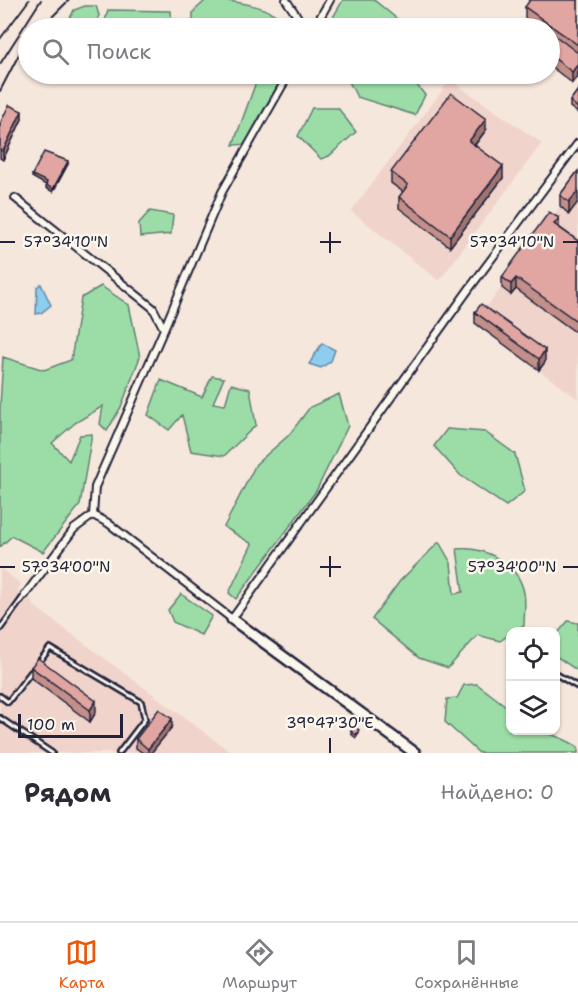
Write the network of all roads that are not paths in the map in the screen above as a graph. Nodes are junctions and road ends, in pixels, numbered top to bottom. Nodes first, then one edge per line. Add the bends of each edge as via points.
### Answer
1 (286, 0) edge
2 (330, 0) edge
3 (298, 18) edge
4 (320, 18) edge
5 (283, 84) edge
6 (578, 143) edge
7 (15, 198) dead end
8 (164, 328) junction
9 (93, 515) junction
10 (25, 595) joint
11 (232, 619) junction
12 (0, 628) edge
13 (560, 677) edge
14 (578, 687) edge
15 (0, 696) edge
16 (0, 718) edge
17 (52, 753) edge
18 (119, 753) edge
19 (415, 753) edge

1 - 3 street
2 - 4 street
5 - 8 street via 222,192
6 - 11 street
7 - 8 street via 153,308
8 - 9 street via 95,487
9 - 10 street via 74,529
9 - 11 street
10 - 12 lane
11 - 19 street
13 - 14 lane
15 - 18 lane via 8,702 50,648 141,702 145,719
16 - 17 lane

